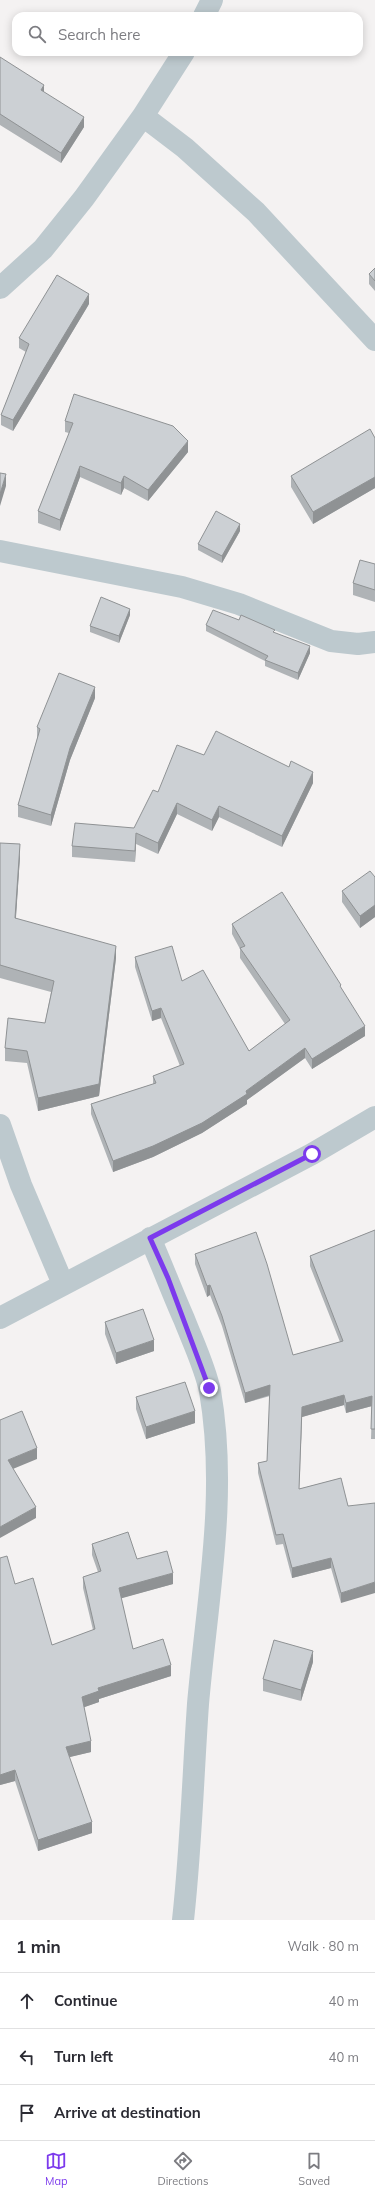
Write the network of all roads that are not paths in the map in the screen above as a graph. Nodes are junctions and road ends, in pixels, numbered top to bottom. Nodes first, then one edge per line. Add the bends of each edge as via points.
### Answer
1 (212, 0) edge
2 (206, 12) edge
3 (181, 56) edge
4 (143, 116) junction
5 (0, 288) edge
6 (375, 340) edge
7 (0, 551) edge
8 (375, 642) edge
9 (375, 1117) edge
10 (0, 1125) edge
11 (150, 1238) junction
12 (63, 1284) junction
13 (0, 1318) edge
14 (183, 1920) edge

1 - 2 street
3 - 4 street
4 - 5 street via 44,248
4 - 6 street via 185,148 256,212
7 - 8 street via 182,587 239,604 331,641 358,644
9 - 11 street via 312,1154
10 - 12 street via 21,1185
11 - 12 street
11 - 14 street via 168,1278 209,1388 218,1468 198,1704 190,1861
12 - 13 street

